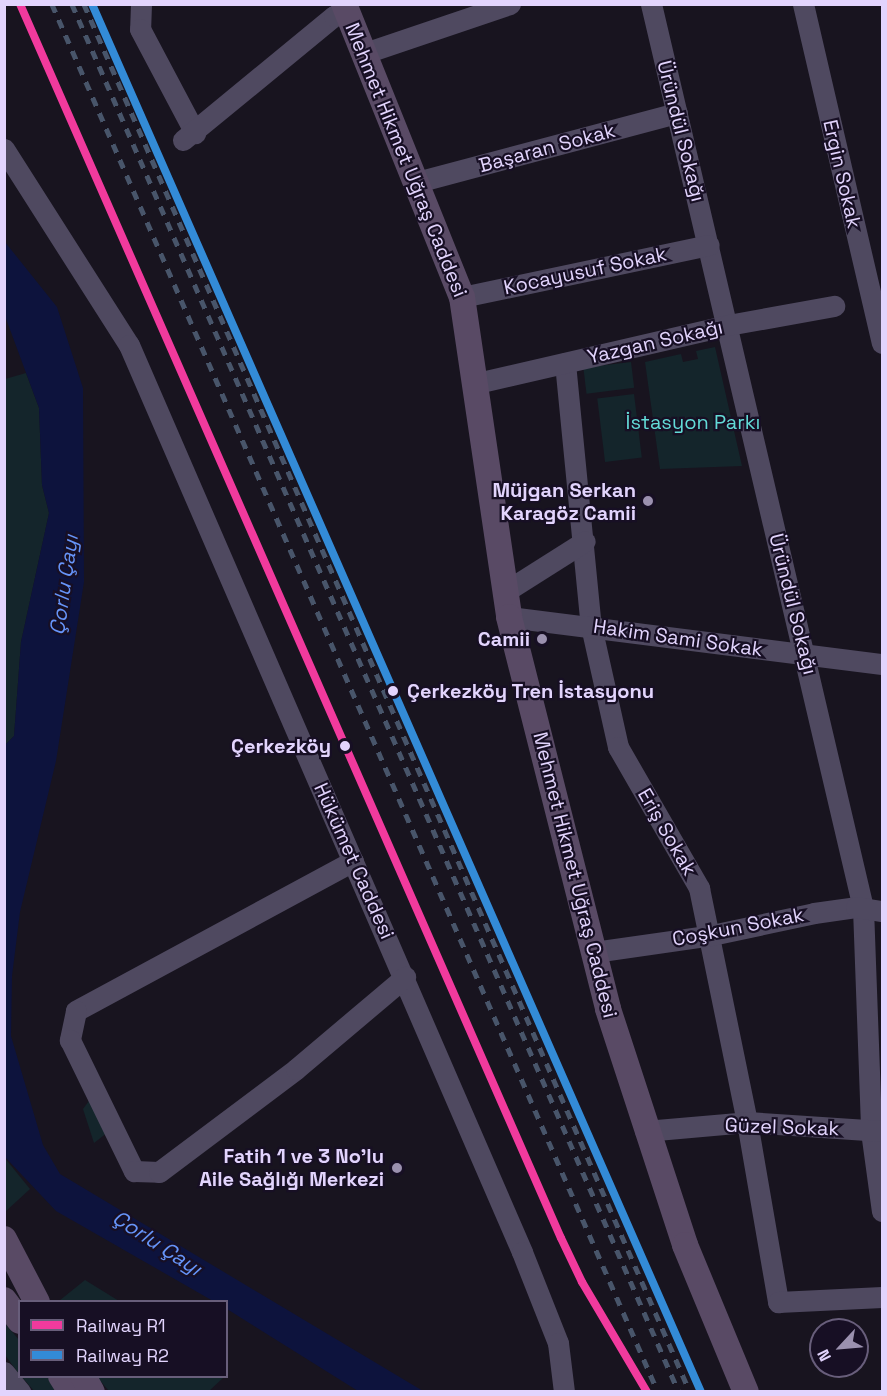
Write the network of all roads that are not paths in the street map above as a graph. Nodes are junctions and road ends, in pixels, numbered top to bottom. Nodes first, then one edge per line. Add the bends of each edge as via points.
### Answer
1 (141, 4) edge
2 (651, 4) edge
3 (803, 4) edge
4 (345, 7) edge
5 (497, 7) edge
6 (365, 52) junction
7 (677, 113) junction
8 (4, 149) edge
9 (417, 182) junction
10 (709, 245) junction
11 (462, 297) junction
12 (877, 298) edge
13 (834, 306) dead end
14 (728, 325) junction
15 (882, 343) edge
16 (566, 363) junction
17 (477, 383) junction
18 (585, 541) junction
19 (506, 591) junction
20 (509, 616) junction
21 (591, 626) junction
22 (806, 656) junction
23 (882, 664) edge
24 (353, 861) junction
25 (873, 909) edge
26 (707, 936) junction
27 (594, 952) junction
28 (405, 977) junction
29 (747, 1122) junction
30 (645, 1131) junction
31 (877, 1131) edge
32 (882, 1211) edge
33 (5, 1239) edge
34 (4, 1264) edge
35 (882, 1297) edge
36 (4, 1300) edge
37 (37, 1300) edge
38 (18, 1318) edge
39 (4, 1372) edge
40 (62, 1378) edge
41 (84, 1378) edge
42 (20, 1392) edge
43 (71, 1392) edge
44 (92, 1392) edge
45 (564, 1392) edge
46 (746, 1392) edge

1 - 4 street via 140,29 189,137
2 - 7 street, Üründül Sokağı
3 - 12 street, Ergin Sokak
4 - 6 main road, Mehmet Hikmet Uğraş Caddesi
5 - 6 street
6 - 9 main road, Mehmet Hikmet Uğraş Caddesi
7 - 9 street, Başaran Sokak
7 - 10 street, Üründül Sokağı
8 - 24 street, Hükümet Caddesi via 125,336
9 - 11 main road, Mehmet Hikmet Uğraş Caddesi
10 - 11 street, Kocayusuf Sokak
10 - 14 street, Üründül Sokağı
11 - 17 main road, Mehmet Hikmet Uğraş Caddesi
12 - 15 street, Ergin Sokak
13 - 14 street, Yazgan Sokağı
14 - 16 street, Yazgan Sokağı
14 - 22 street, Üründül Sokağı
16 - 17 street, Yazgan Sokağı
16 - 18 street, Eriş Sokak
17 - 19 main road, Mehmet Hikmet Uğraş Caddesi
18 - 19 street
18 - 21 street, Eriş Sokak
19 - 20 main road, Mehmet Hikmet Uğraş Caddesi
20 - 21 street, Hakim Sami Sokak
20 - 27 main road, Mehmet Hikmet Uğraş Caddesi
21 - 22 street, Hakim Sami Sokak
21 - 26 street, Eriş Sokak via 618,747 699,888
22 - 23 street, Hakim Sami Sokak
22 - 25 street, Üründül Sokağı
24 - 28 street, Hükümet Caddesi
24 - 28 street via 76,1011 70,1040 134,1171 159,1172 296,1069
25 - 26 street, Coşkun Sokak via 814,913
25 - 31 street, Üründül Sokağı
26 - 27 street, Coşkun Sokak
26 - 29 street, Eriş Sokak
27 - 30 main road, Mehmet Hikmet Uğraş Caddesi
28 - 45 street, Hükümet Caddesi via 558,1343
29 - 30 street, Güzel Sokak
29 - 31 street, Güzel Sokak
29 - 35 street, Eriş Sokak via 778,1302
30 - 46 main road, Mehmet Hikmet Uğraş Caddesi via 685,1245
31 - 32 street, Üründül Sokağı
33 - 34 main road via 8,1255
33 - 37 main road
36 - 38 main road
39 - 42 street
40 - 43 main road
41 - 44 main road

